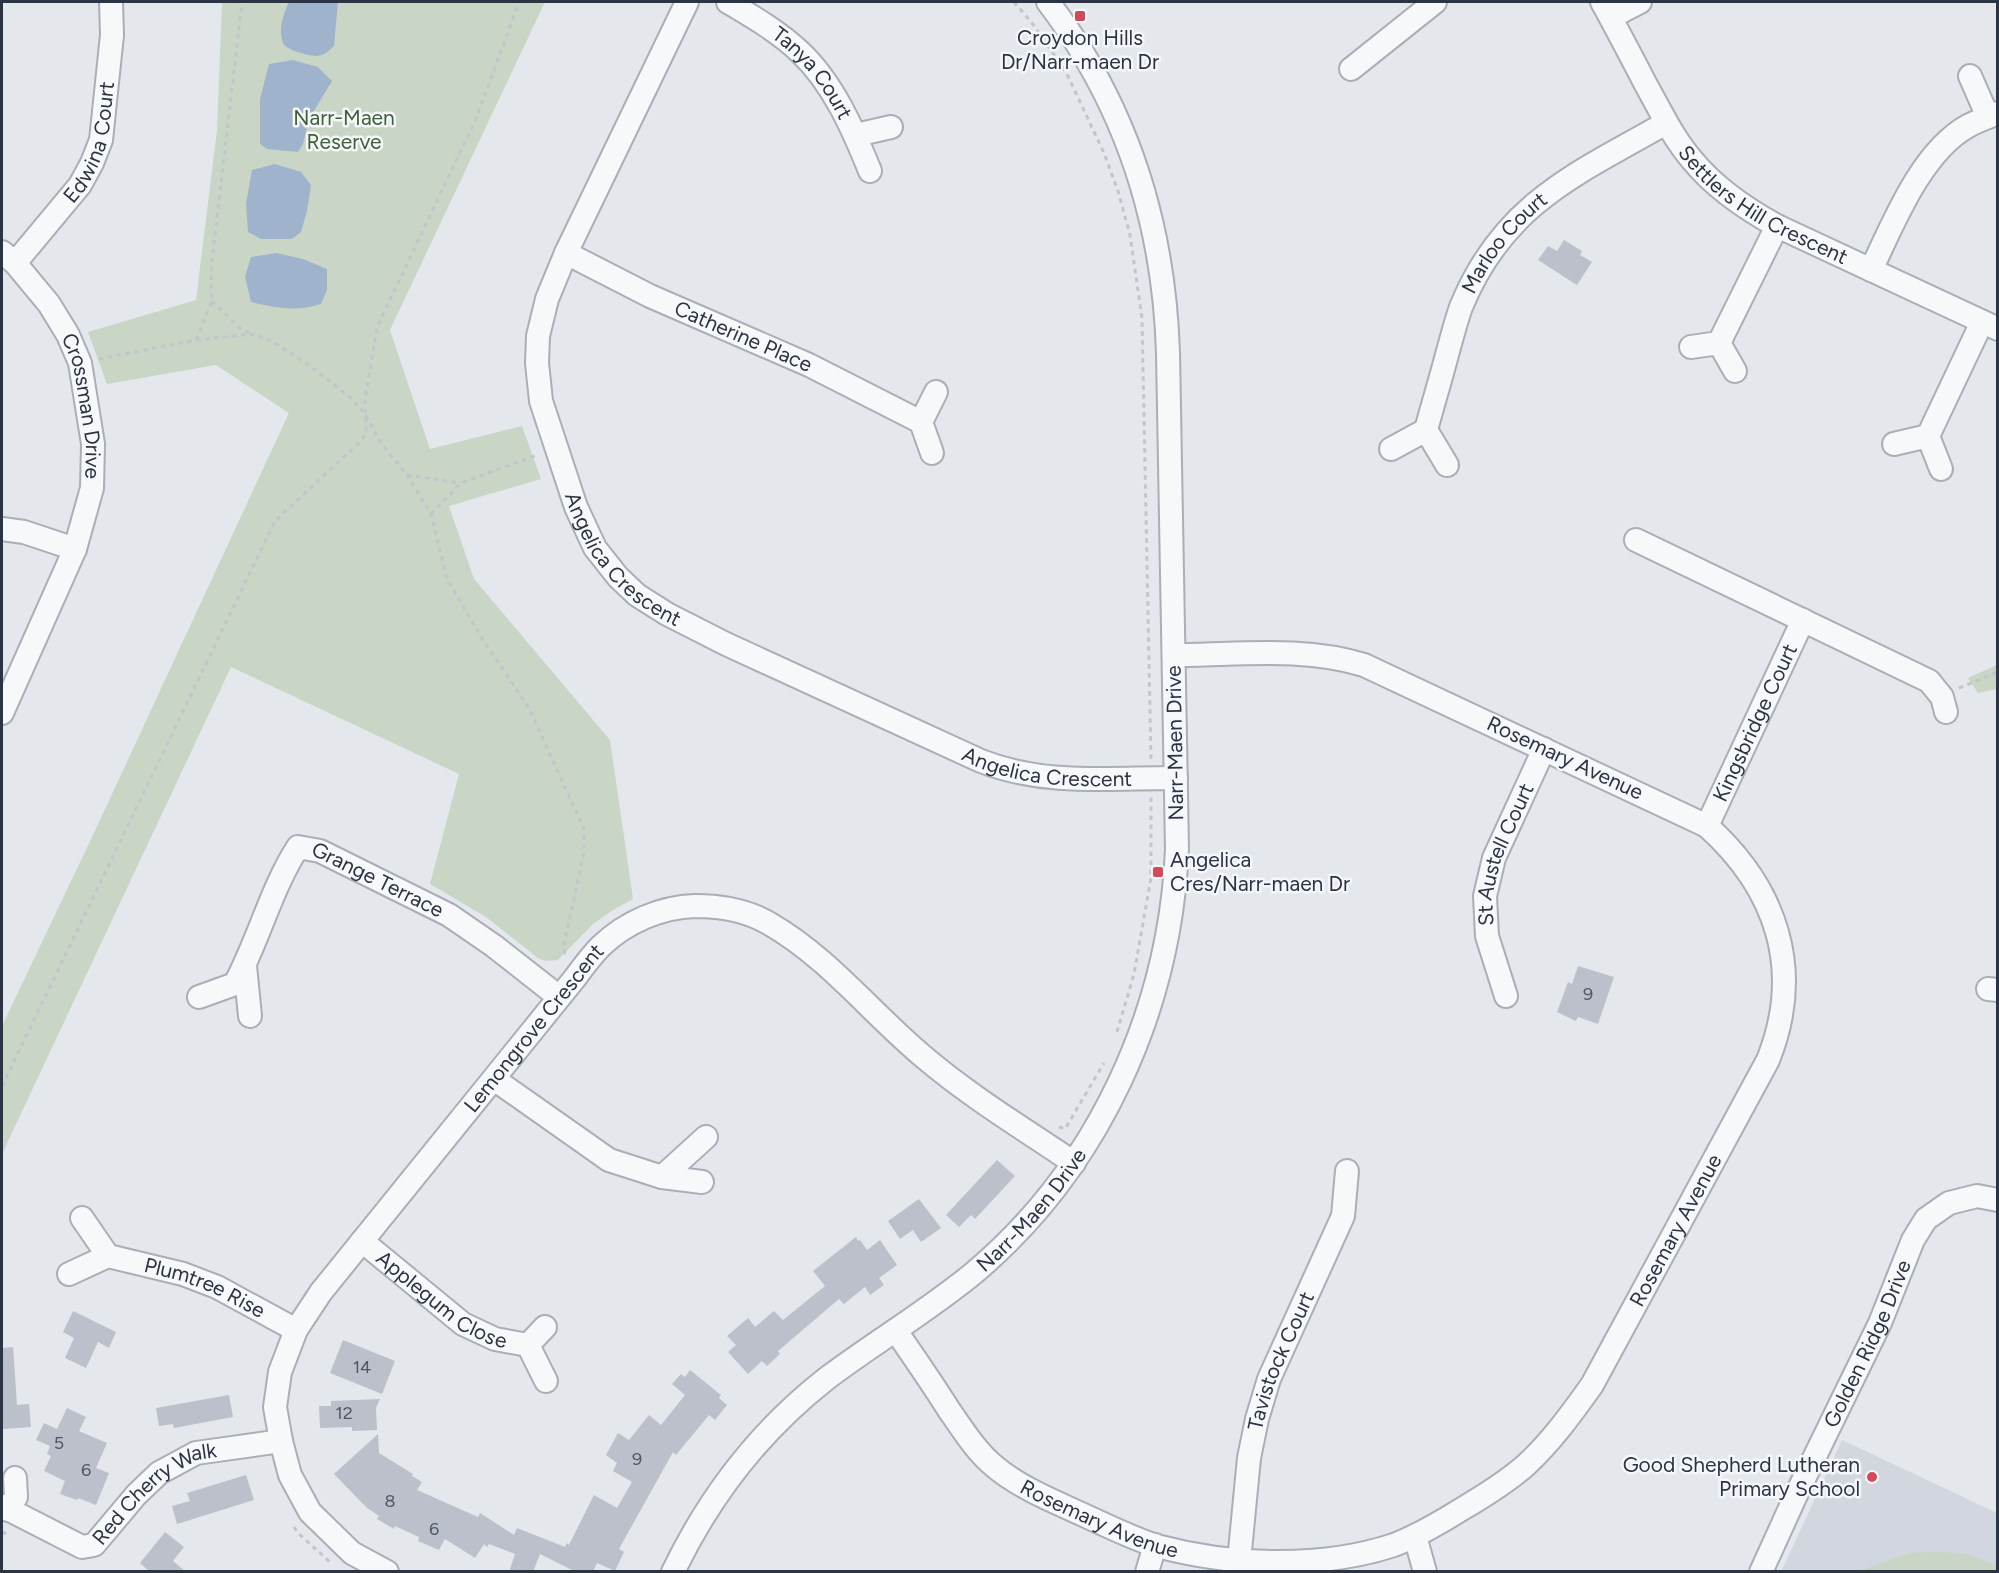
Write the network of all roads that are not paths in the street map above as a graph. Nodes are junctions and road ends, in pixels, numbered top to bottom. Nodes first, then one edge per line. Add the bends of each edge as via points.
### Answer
1 (111, 2) edge
2 (687, 2) edge
3 (728, 2) edge
4 (1048, 2) edge
5 (1435, 2) edge
6 (1640, 2) edge
7 (1606, 9) edge
8 (1351, 69) dead end
9 (1970, 76) dead end
10 (1993, 115) edge
11 (1666, 123) junction
12 (891, 127) dead end
13 (856, 135) junction
14 (870, 171) dead end
15 (1777, 226) junction
16 (566, 253) junction
17 (8, 257) edge
18 (1871, 270) junction
19 (1990, 326) edge
20 (1719, 344) junction
21 (1691, 347) dead end
22 (1735, 371) dead end
23 (936, 392) dead end
24 (921, 422) junction
25 (1426, 430) junction
26 (1928, 436) junction
27 (1894, 444) dead end
28 (1391, 449) dead end
29 (932, 453) dead end
30 (1447, 465) dead end
31 (1941, 469) dead end
32 (2, 529) edge
33 (1636, 540) dead end
34 (75, 549) junction
35 (1803, 620) junction
36 (1174, 655) junction
37 (1944, 704) road end
38 (2, 713) edge
39 (1544, 748) junction
40 (1176, 778) junction
41 (1707, 826) junction
42 (245, 966) junction
43 (1506, 996) dead end
44 (199, 997) dead end
45 (559, 997) junction
46 (250, 1016) dead end
47 (494, 1079) junction
48 (706, 1137) dead end
49 (1074, 1163) junction
50 (1347, 1171) dead end
51 (662, 1177) junction
52 (702, 1182) dead end
53 (1998, 1200) edge
54 (82, 1218) dead end
55 (362, 1241) junction
56 (108, 1256) junction
57 (69, 1274) dead end
58 (545, 1327) dead end
59 (296, 1330) junction
60 (896, 1331) junction
61 (528, 1346) junction
62 (546, 1381) dead end
63 (281, 1441) junction
64 (15, 1478) dead end
65 (5, 1508) edge
66 (1415, 1536) junction
67 (1155, 1545) junction
68 (1239, 1561) junction
69 (387, 1572) edge
70 (673, 1572) edge
71 (1147, 1572) edge
72 (1425, 1572) edge
73 (1761, 1572) edge

1 - 17 street, Edwina Court via 112,35 101,140 92,164 49,224
2 - 16 street, Angelica Crescent
3 - 13 street, Tanya Court via 802,53 824,79
4 - 36 street, Narr-Maen Drive via 1087,60 1115,112 1140,178 1158,246 1167,318
5 - 8 street
6 - 7 street
7 - 11 street, Settlers Hill Crescent
9 - 10 street
10 - 18 street via 1966,126 1936,153 1905,200
11 - 15 street, Settlers Hill Crescent via 1709,179
11 - 25 street, Marloo Court via 1547,193 1497,242 1460,310
12 - 13 street, Tanya Court
13 - 14 street, Tanya Court
15 - 18 street, Settlers Hill Crescent
15 - 20 street
16 - 24 street, Catherine Place
16 - 40 street, Angelica Crescent via 547,299 538,336 541,401 576,507 596,548 637,595 667,614 830,692 1000,768 1049,778
17 - 34 street, Crossman Drive via 49,304 80,363 93,444 92,488
18 - 19 street, Settlers Hill Crescent
19 - 26 street
20 - 21 street
20 - 22 street
23 - 24 street
24 - 29 street
25 - 28 street
25 - 30 street
26 - 27 street
26 - 31 street
32 - 34 street
33 - 35 street, Kingsbridge Court
34 - 38 street, Crossman Drive
35 - 37 street, Kingsbridge Court via 1929,681
35 - 41 street, Kingsbridge Court
36 - 39 street, Rosemary Avenue via 1311,654 1346,659
36 - 40 street, Narr-Maen Drive
39 - 41 street, Rosemary Avenue
39 - 43 street, St Austell Court via 1494,858 1485,896 1487,936
40 - 49 street, Narr-Maen Drive via 1176,875 1158,980 1116,1090
41 - 66 street, Rosemary Avenue via 1755,880 1781,945 1784,1006 1768,1060 1592,1385 1562,1427 1526,1465 1484,1496
42 - 44 street, Grange Terrace via 235,984
42 - 45 street, Grange Terrace via 284,870 298,847 320,851 448,915
42 - 46 street, Grange Terrace
45 - 47 street, Lemongrove Crescent
45 - 49 street, Lemongrove Crescent via 600,947 649,915 708,906 740,911 770,924 814,956 930,1063
47 - 51 street via 609,1160
47 - 55 street, Lemongrove Crescent
48 - 51 street
49 - 60 street, Narr-Maen Drive via 999,1251
50 - 68 street, Tavistock Court via 1343,1216 1269,1379 1257,1419 1249,1458
51 - 52 street
53 - 73 street, Golden Ridge Drive via 1977,1196 1950,1203 1926,1219 1917,1233 1880,1323
54 - 56 street
55 - 59 street, Lemongrove Crescent
55 - 61 street, Applegum Close via 463,1324 495,1339
56 - 57 street
56 - 59 street, Plumtree Rise via 183,1274 217,1287
58 - 61 street, Applegum Close
59 - 63 street, Lemongrove Crescent via 280,1372 275,1407
60 - 67 street, Rosemary Avenue via 975,1447 995,1467 1043,1496
60 - 70 street, Narr-Maen Drive via 827,1379 766,1435 716,1496
61 - 62 street, Applegum Close
63 - 65 street, Red Cherry Walk via 196,1453 159,1473 94,1545 82,1547
63 - 69 street, Lemongrove Crescent via 290,1475 310,1512 352,1553
64 - 65 street, Red Cherry Walk via 16,1497
66 - 68 street, Rosemary Avenue via 1363,1553 1297,1562
66 - 72 street
67 - 68 street, Rosemary Avenue
67 - 71 street

